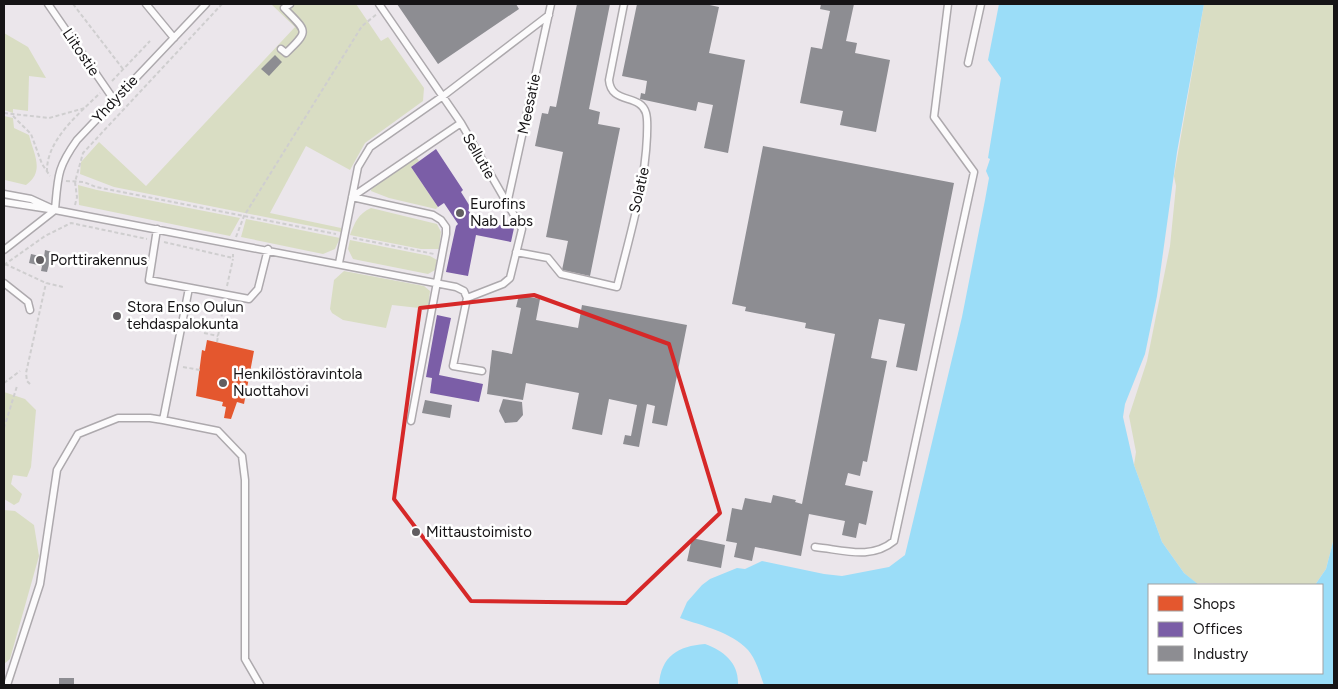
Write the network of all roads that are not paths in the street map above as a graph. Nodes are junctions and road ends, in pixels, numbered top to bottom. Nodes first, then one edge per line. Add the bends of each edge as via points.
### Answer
1 (48, 4) edge
2 (146, 4) edge
3 (206, 4) edge
4 (290, 4) edge
5 (551, 4) edge
6 (624, 4) edge
7 (948, 4) edge
8 (981, 4) edge
9 (381, 7) edge
10 (549, 15) junction
11 (174, 38) junction
12 (280, 49) dead end
13 (968, 63) dead end
14 (443, 96) junction
15 (114, 100) junction
16 (461, 123) junction
17 (4, 194) edge
18 (352, 197) junction
19 (4, 202) edge
20 (507, 204) junction
21 (55, 210) junction
22 (157, 229) junction
23 (268, 249) junction
24 (4, 250) edge
25 (516, 252) junction
26 (339, 263) junction
27 (438, 282) junction
28 (4, 283) edge
29 (189, 288) junction
30 (467, 298) junction
31 (30, 310) dead end
32 (482, 371) dead end
33 (163, 420) junction
34 (411, 421) dead end
35 (815, 547) dead end
36 (7, 685) edge
37 (260, 685) edge

1 - 15 lane, Liitostie
2 - 11 lane
3 - 11 lane, Yhdystie
4 - 12 lane via 284,8 302,26 303,37 286,53
5 - 10 lane, Meesatie
6 - 25 lane, Solatie via 610,88 613,93 643,108 647,118 646,161 617,287 561,274 548,258
7 - 35 lane via 934,117 974,172 894,541 872,554
8 - 13 lane
9 - 14 lane, Sellutie
10 - 14 lane
10 - 20 lane, Meesatie
11 - 15 lane, Yhdystie
14 - 16 lane, Sellutie
14 - 18 lane via 370,147 358,167
15 - 21 lane, Yhdystie via 77,140 62,162
16 - 18 lane
16 - 20 lane, Sellutie
17 - 21 lane via 32,199
18 - 26 lane
18 - 27 lane via 434,215 446,227
19 - 21 lane
20 - 25 lane, Sellutie via 522,229
21 - 22 lane
21 - 24 lane
22 - 23 lane
22 - 29 lane via 149,280
23 - 26 lane
23 - 29 lane via 258,288 248,298
25 - 30 lane, Sellutie via 510,278
26 - 27 lane
27 - 30 lane via 464,291
27 - 34 lane
28 - 31 lane via 28,302
29 - 33 lane
30 - 32 lane via 453,366
33 - 36 lane via 118,418 78,434 57,470 40,584
33 - 37 lane via 218,431 242,456 245,480 245,659

